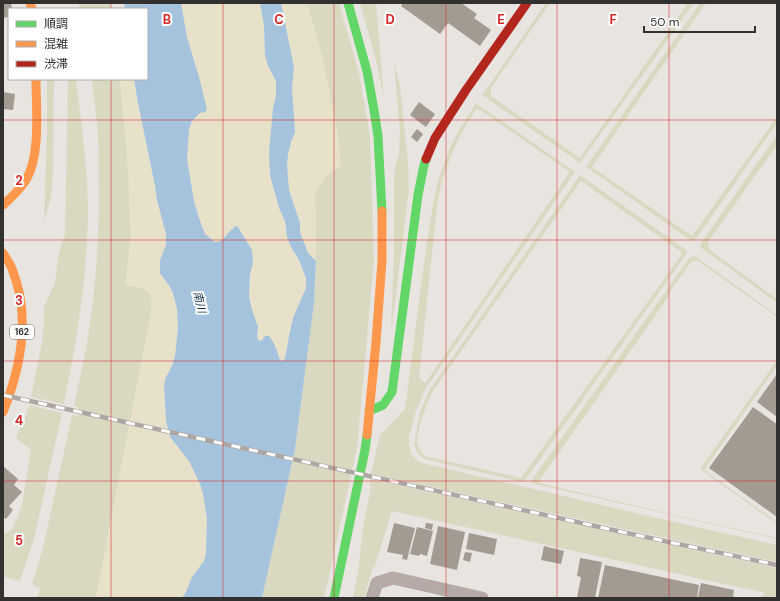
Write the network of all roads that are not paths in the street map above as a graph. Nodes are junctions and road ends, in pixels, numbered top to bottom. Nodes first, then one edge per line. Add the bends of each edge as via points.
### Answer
1 (348, 3) edge
2 (527, 3) edge
3 (36, 80) edge
4 (3, 205) edge
5 (3, 253) edge
6 (369, 411) junction
7 (3, 412) edge
8 (334, 598) edge
9 (372, 598) edge
10 (482, 598) edge

1 - 6 main road via 371,93 379,150 382,260
2 - 6 main road via 435,138 424,165 392,392 384,406
3 - 4 main road via 36,144 32,163 26,179
5 - 7 main road, 162 via 20,292 23,322 14,381
6 - 8 main road via 362,468
9 - 10 street via 377,583 393,578

